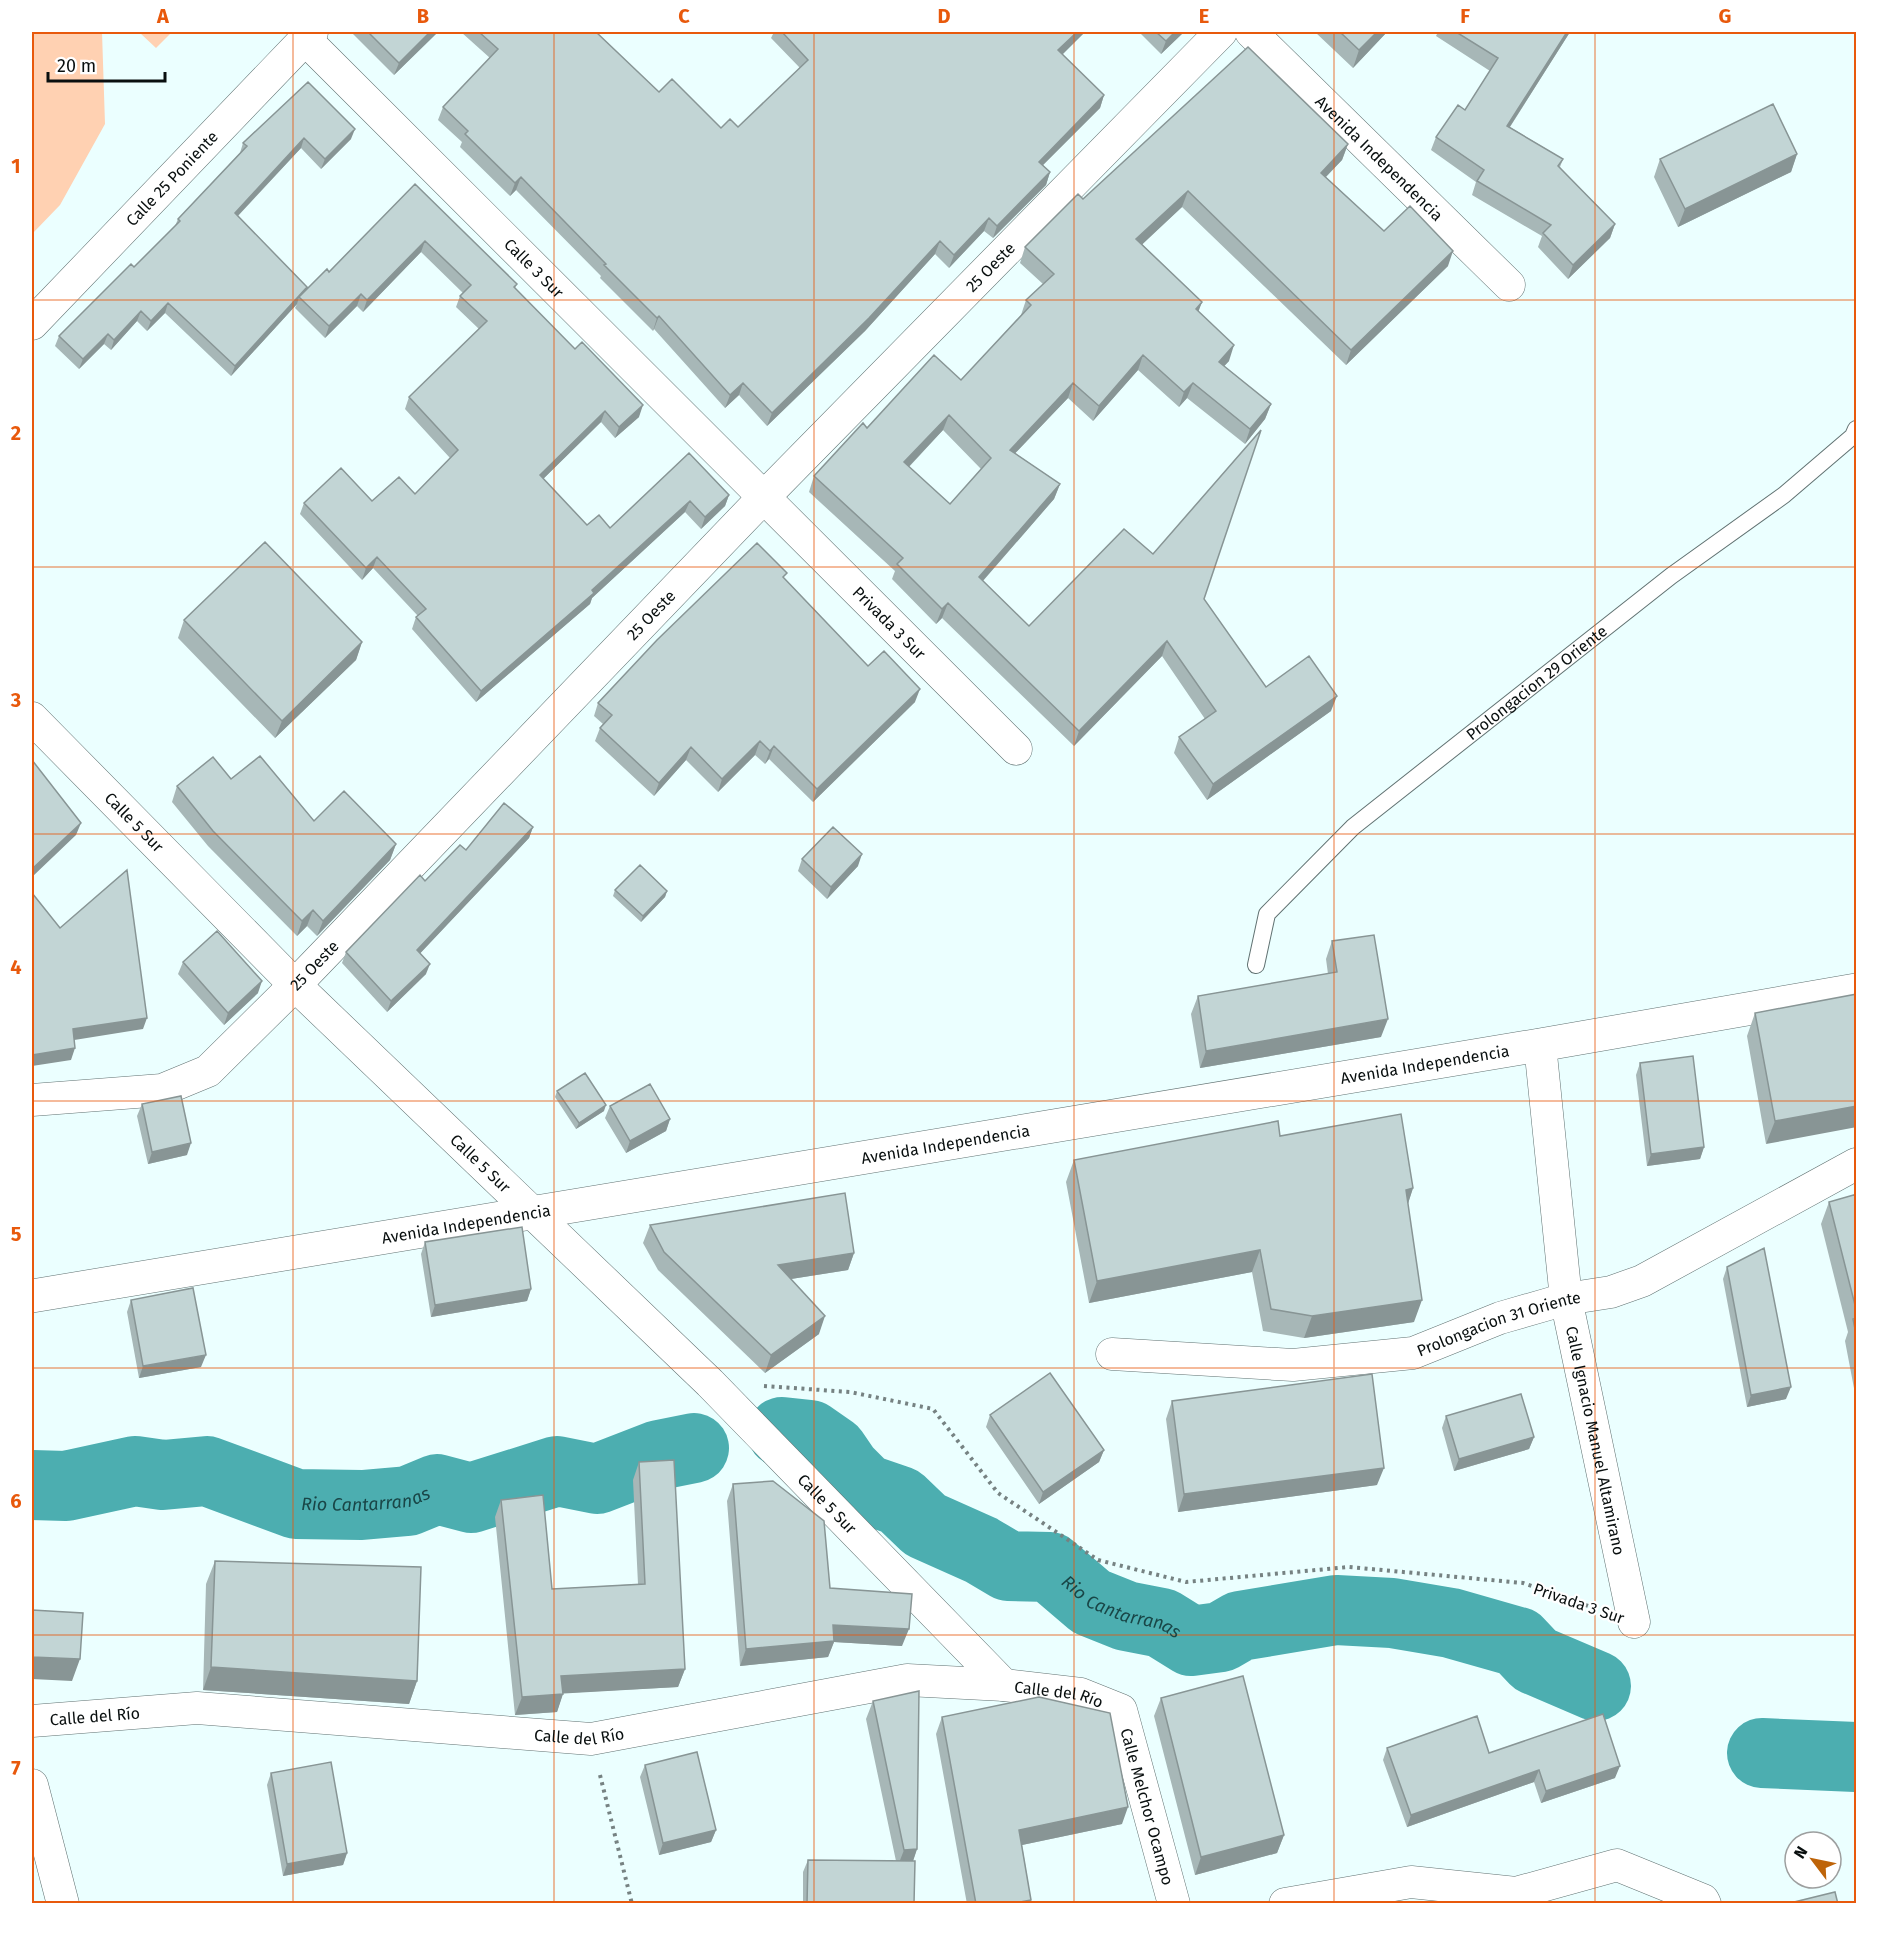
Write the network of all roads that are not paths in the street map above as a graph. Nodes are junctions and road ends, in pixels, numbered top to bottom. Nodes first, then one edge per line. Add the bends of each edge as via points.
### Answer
1 (1221, 32) edge
2 (1251, 32) edge
3 (309, 35) edge
4 (1509, 285) dead end
5 (32, 324) edge
6 (1857, 429) edge
7 (763, 498) junction
8 (32, 718) edge
9 (1016, 749) dead end
10 (1256, 965) dead end
11 (295, 985) junction
12 (1857, 990) edge
13 (1540, 1045) junction
14 (32, 1100) edge
15 (1857, 1164) edge
16 (533, 1213) junction
17 (32, 1296) edge
18 (1566, 1299) junction
19 (1112, 1354) dead end
20 (1634, 1622) road end
21 (1004, 1685) junction
22 (1121, 1710) joint
23 (32, 1721) edge
24 (32, 1785) edge
25 (1704, 1902) edge
26 (63, 1904) edge
27 (1174, 1904) edge
28 (1284, 1904) edge

1 - 7 street, 25 Oeste
2 - 4 street, Avenida Independencia
3 - 5 street, Calle 25 Poniente
3 - 7 street, Calle 3 Sur
6 - 10 lane, Prolongacion 29 Oriente via 1784,495 1671,576 1353,827 1267,914
7 - 9 street, Privada 3 Sur
7 - 11 street, 25 Oeste
8 - 11 street, Calle 5 Sur
11 - 14 street, 25 Oeste via 208,1071 162,1090
11 - 16 street, Calle 5 Sur
12 - 13 street, Avenida Independencia
13 - 16 street, Avenida Independencia
13 - 18 street, Calle Ignacio Manuel Altamirano
15 - 18 street, Prolongacion 31 Oriente via 1642,1281 1611,1292
16 - 17 street, Avenida Independencia
16 - 21 street, Calle 5 Sur via 710,1383
18 - 19 street, Prolongacion 31 Oriente via 1500,1318 1413,1353 1293,1365
18 - 20 street, Calle Ignacio Manuel Altamirano
21 - 22 street, Calle del Río via 1081,1694
21 - 23 street, Calle del Río via 907,1680 591,1739 197,1708
22 - 27 street, Calle Melchor Ocampo
24 - 26 street
25 - 28 street via 1617,1865 1516,1893 1411,1882

